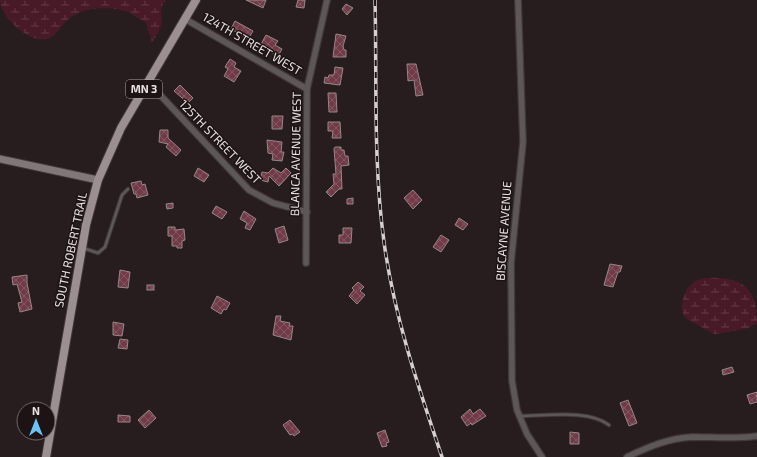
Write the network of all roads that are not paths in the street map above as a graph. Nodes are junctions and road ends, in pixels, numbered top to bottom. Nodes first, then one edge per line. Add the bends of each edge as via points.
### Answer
1 (196, 0) edge
2 (327, 0) edge
3 (518, 0) edge
4 (185, 19) junction
5 (148, 82) junction
6 (307, 89) junction
7 (0, 159) edge
8 (98, 180) junction
9 (128, 189) dead end
10 (307, 212) junction
11 (82, 248) junction
12 (306, 263) dead end
13 (520, 416) junction
14 (609, 425) dead end
15 (757, 436) edge
16 (46, 457) edge
17 (542, 457) edge
18 (627, 457) edge

1 - 4 main road, SOUTH ROBERT TRAIL / MN 3
2 - 6 street, BLANCA AVENUE WEST
3 - 13 street, BISCAYNE AVENUE via 523,142 511,263 512,381
4 - 5 main road, SOUTH ROBERT TRAIL / MN 3
4 - 6 street, 124TH STREET WEST
5 - 8 main road, SOUTH ROBERT TRAIL / MN 3 via 118,134
5 - 10 street, 125TH STREET WEST via 249,190 273,203
6 - 10 street, BLANCA AVENUE WEST
7 - 8 main road
8 - 11 main road, SOUTH ROBERT TRAIL / MN 3
9 - 11 lane via 122,195 105,247 98,252
10 - 12 street, BLANCA AVENUE WEST
11 - 16 main road, SOUTH ROBERT TRAIL / MN 3
13 - 14 lane via 587,416 599,418
13 - 17 street, BISCAYNE AVENUE via 527,434
15 - 18 street via 740,439 691,437 665,441

